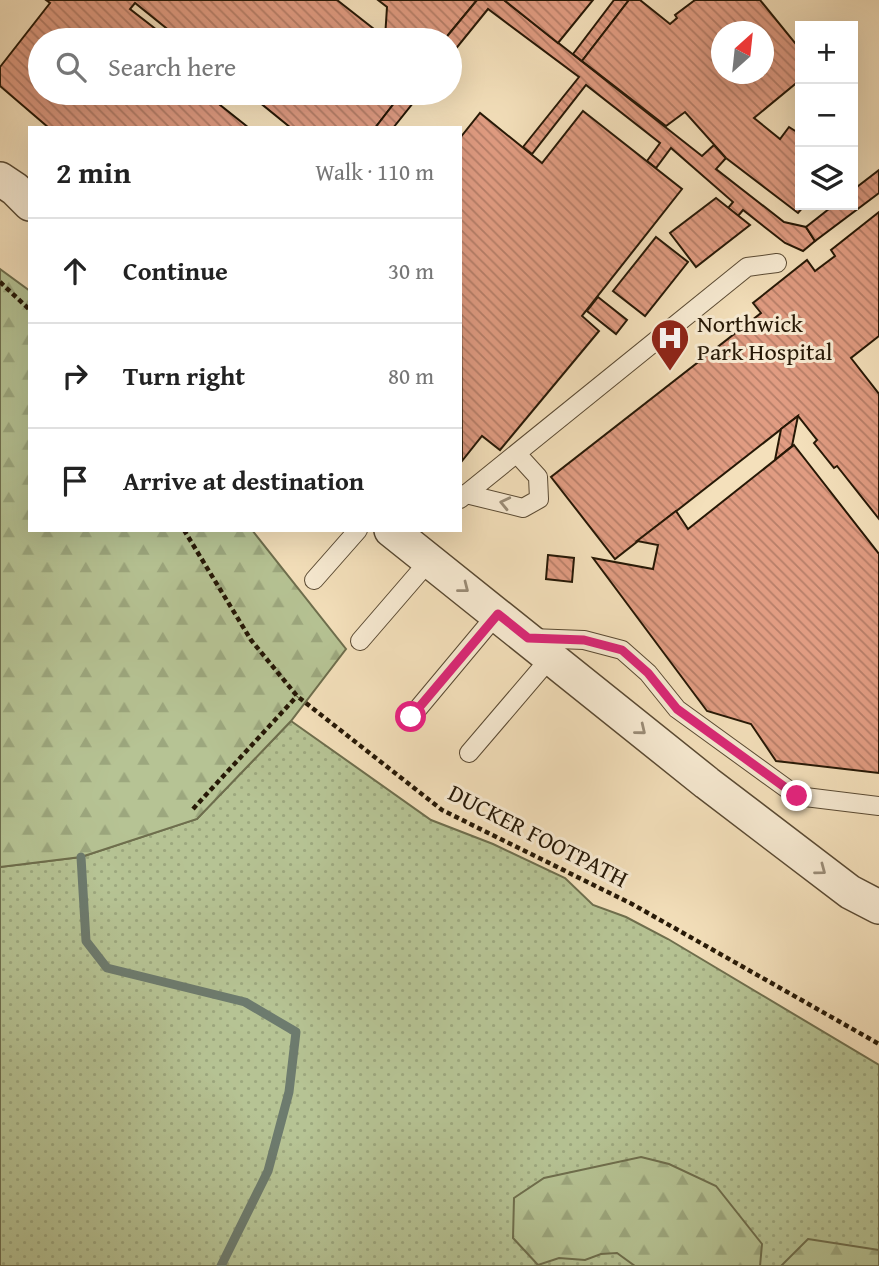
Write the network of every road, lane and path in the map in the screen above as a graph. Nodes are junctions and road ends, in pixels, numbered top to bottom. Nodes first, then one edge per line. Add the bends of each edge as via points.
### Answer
1 (0, 179) edge
2 (28, 202) edge
3 (777, 263) dead end
4 (0, 282) edge
5 (28, 308) edge
6 (518, 455) junction
7 (463, 497) edge
8 (185, 532) edge
9 (356, 532) edge
10 (402, 533) edge
11 (429, 561) junction
12 (314, 580) dead end
13 (498, 614) junction
14 (360, 641) dead end
15 (539, 648) junction
16 (298, 696) junction
17 (411, 717) dead end
18 (469, 753) dead end
19 (879, 806) edge
20 (193, 809) dead end
21 (879, 907) edge
22 (879, 1044) edge

1 - 2 street
3 - 6 lane via 747,267
4 - 5 path
6 - 7 lane
6 -> 7 lane via 538,477 539,499 523,508
8 - 16 path, DUCKER FOOTPATH via 251,640
9 - 12 lane
10 - 11 street
11 -> 13 street
11 - 14 lane
13 - 15 street
13 - 17 lane
15 - 18 lane
15 - 19 lane via 584,640 622,650 677,709 797,796
15 -> 21 street via 786,844 850,892
16 - 20 path
16 - 22 path, DUCKER FOOTPATH via 442,810 632,904

